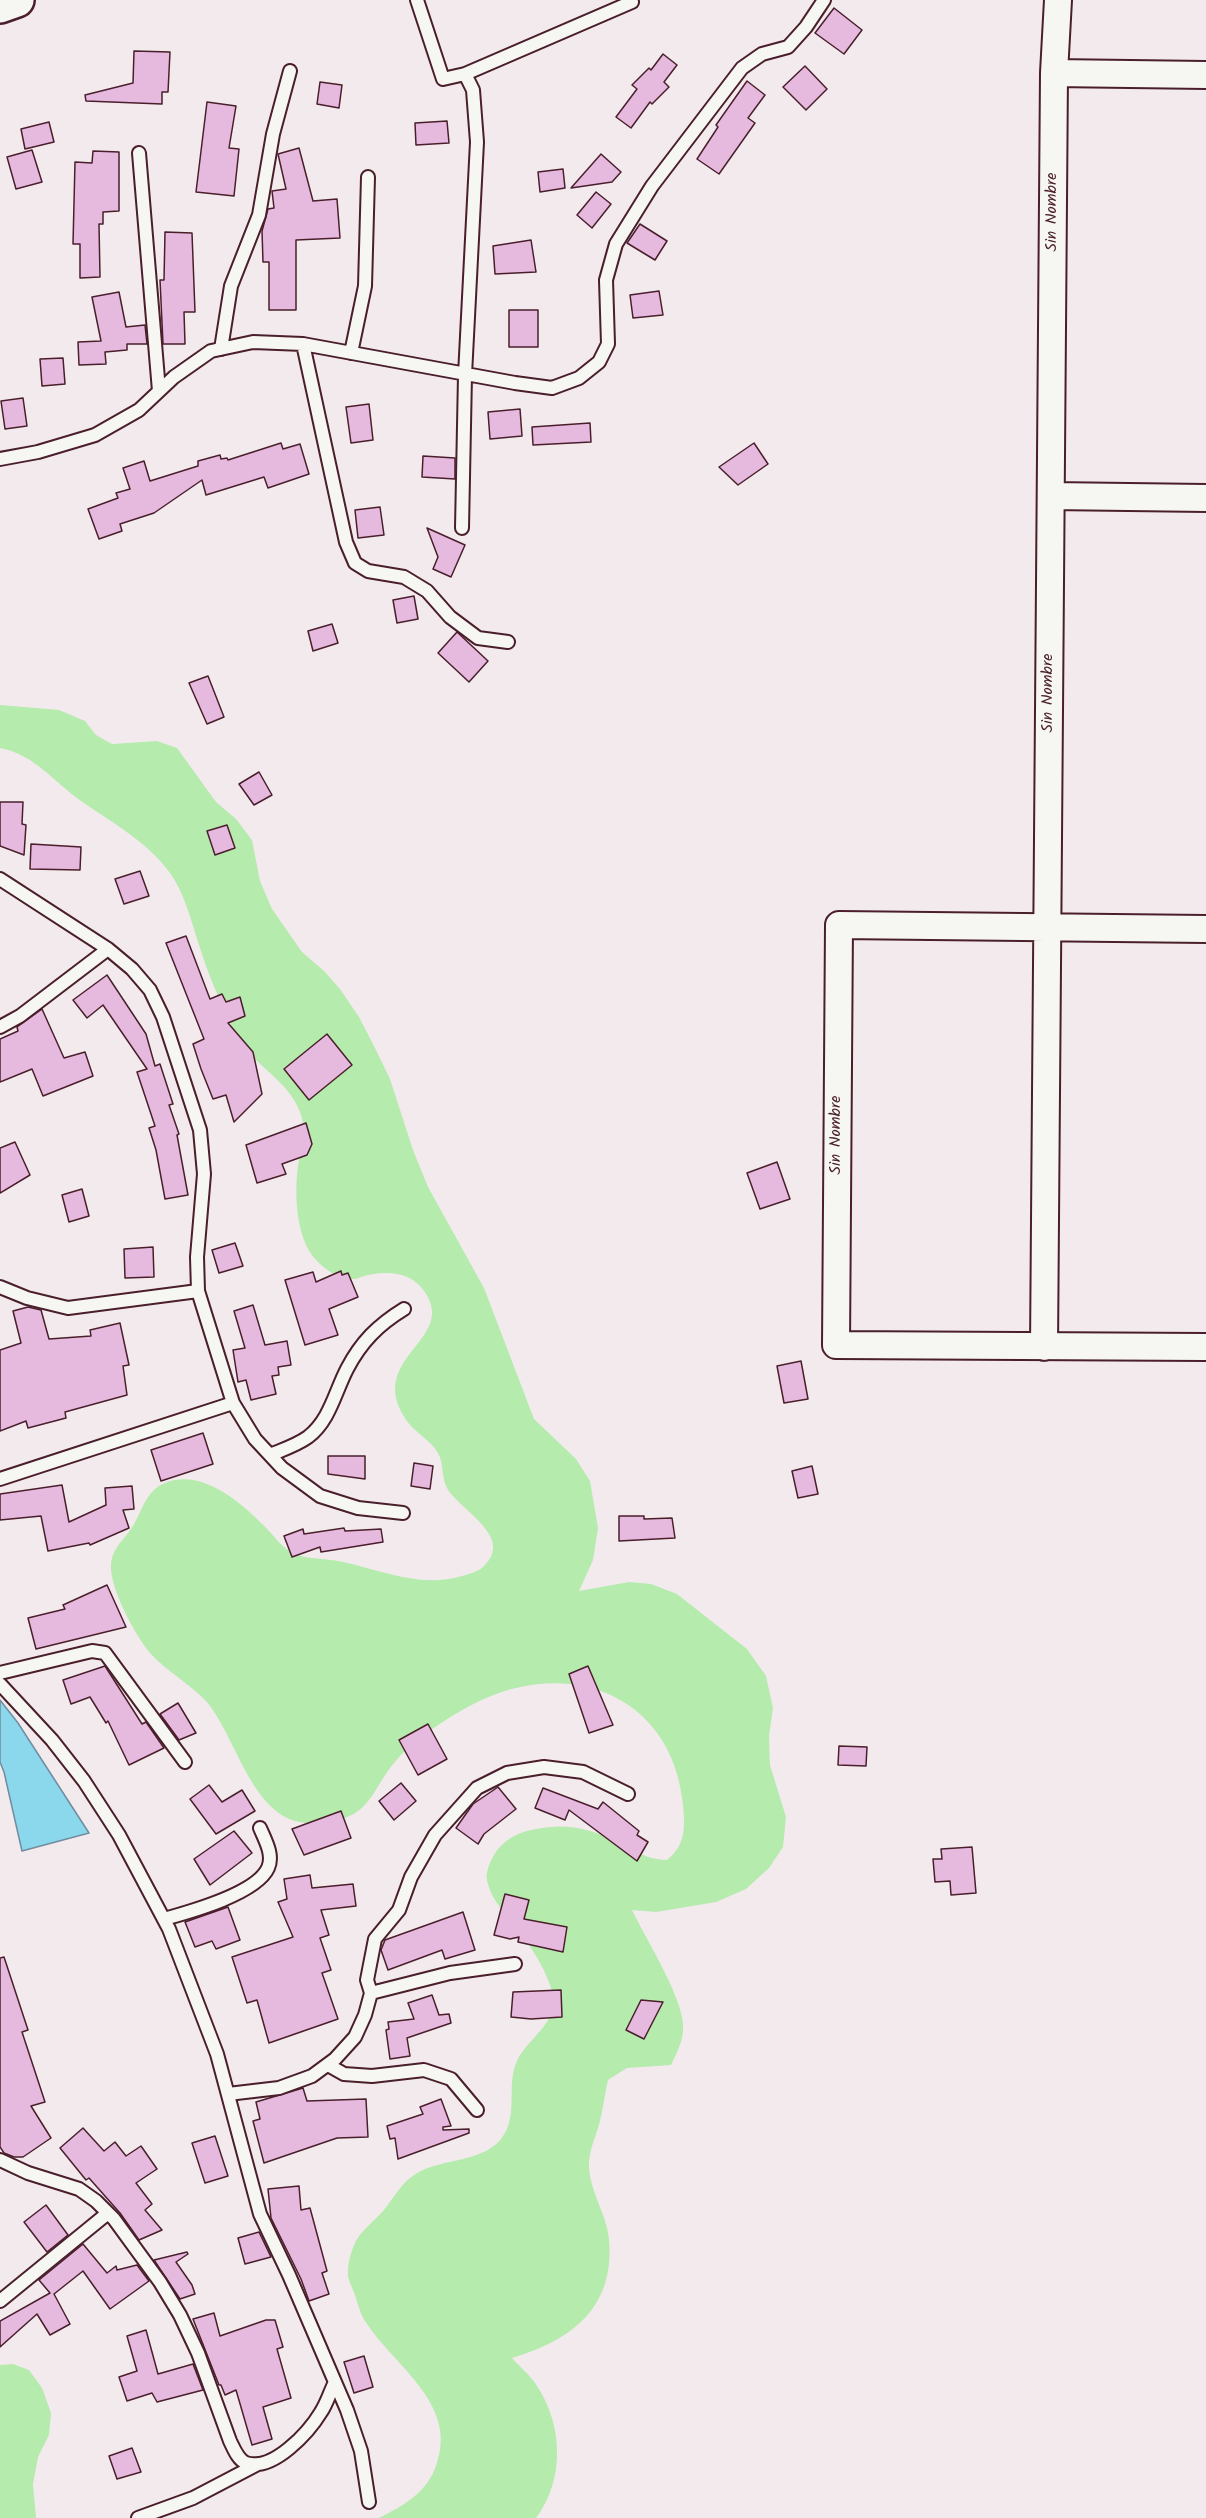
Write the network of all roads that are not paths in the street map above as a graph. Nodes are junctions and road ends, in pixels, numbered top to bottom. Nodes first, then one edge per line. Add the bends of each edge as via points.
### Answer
1 (17, 0) edge
2 (417, 0) edge
3 (824, 0) edge
4 (1058, 0) edge
5 (632, 2) dead end
6 (0, 6) edge
7 (290, 71) dead end
8 (1054, 73) junction
9 (465, 74) junction
10 (1206, 75) edge
11 (139, 153) dead end
12 (368, 177) dead end
13 (303, 344) junction
14 (221, 349) junction
15 (351, 353) junction
16 (465, 375) junction
17 (159, 391) junction
18 (0, 459) edge
19 (1051, 496) junction
20 (1206, 498) edge
21 (462, 528) dead end
22 (508, 642) dead end
23 (0, 879) edge
24 (1048, 927) junction
25 (1206, 929) edge
26 (108, 949) junction
27 (0, 1027) edge
28 (0, 1287) edge
29 (198, 1291) junction
30 (404, 1309) dead end
31 (1044, 1347) junction
32 (1206, 1347) edge
33 (233, 1403) junction
34 (270, 1455) junction
35 (0, 1479) edge
36 (404, 1514) dead end
37 (0, 1673) edge
38 (0, 1684) edge
39 (185, 1762) dead end
40 (628, 1794) dead end
41 (260, 1828) dead end
42 (164, 1918) junction
43 (515, 1964) dead end
44 (371, 1993) junction
45 (328, 2065) junction
46 (228, 2094) junction
47 (477, 2110) dead end
48 (0, 2160) edge
49 (108, 2213) junction
50 (0, 2301) edge
51 (335, 2382) junction
52 (258, 2464) junction
53 (369, 2502) dead end
54 (142, 2517) edge

1 - 6 main road
2 - 9 lane via 443,80
3 - 16 lane via 788,47 762,54 742,68 652,186 616,244 606,280 608,344 599,362 579,378 552,388
4 - 8 street, Sin Nombre
5 - 9 lane
7 - 14 lane via 273,134 259,215 231,286
8 - 10 street
8 - 19 street, Sin Nombre
9 - 16 lane via 473,90 477,142
11 - 17 lane
12 - 15 lane via 365,286
13 - 14 lane via 253,342
13 - 15 lane
13 - 22 lane via 346,542 355,563 368,571 404,576 427,591 450,617 478,638
14 - 17 lane via 211,351
15 - 16 lane
16 - 21 lane
17 - 18 lane via 140,410 95,435
19 - 20 street
19 - 24 street, Sin Nombre
23 - 26 lane
24 - 25 street, Sin Nombre
24 - 31 street, Sin Nombre
24 - 31 street, Sin Nombre via 839,925 836,1345
26 - 27 lane
26 - 29 lane via 150,990 163,1017 200,1130 204,1174
28 - 29 lane via 68,1308
29 - 33 lane
30 - 34 lane via 364,1340 331,1409 308,1437
31 - 32 street, Sin Nombre
33 - 34 lane
33 - 35 lane
34 - 36 lane via 320,1496 358,1508
37 - 39 lane via 92,1651 105,1653
38 - 42 lane via 84,1781
40 - 44 lane via 583,1772 544,1767 507,1773 477,1788 435,1835 411,1877 399,1910 375,1939 367,1980
41 - 42 lane via 270,1853 268,1868 255,1883 209,1906
42 - 46 lane via 217,2054
43 - 44 lane via 450,1973
44 - 45 lane via 355,2037
45 - 46 lane via 312,2076 279,2088
45 - 47 lane via 344,2074 372,2076 424,2070 451,2079
46 - 51 lane via 260,2214
48 - 49 lane via 79,2189
49 - 50 lane
49 - 52 lane via 180,2315 236,2454 245,2463
51 - 52 lane via 321,2412 292,2447
51 - 53 lane via 361,2451
52 - 54 lane via 193,2498

